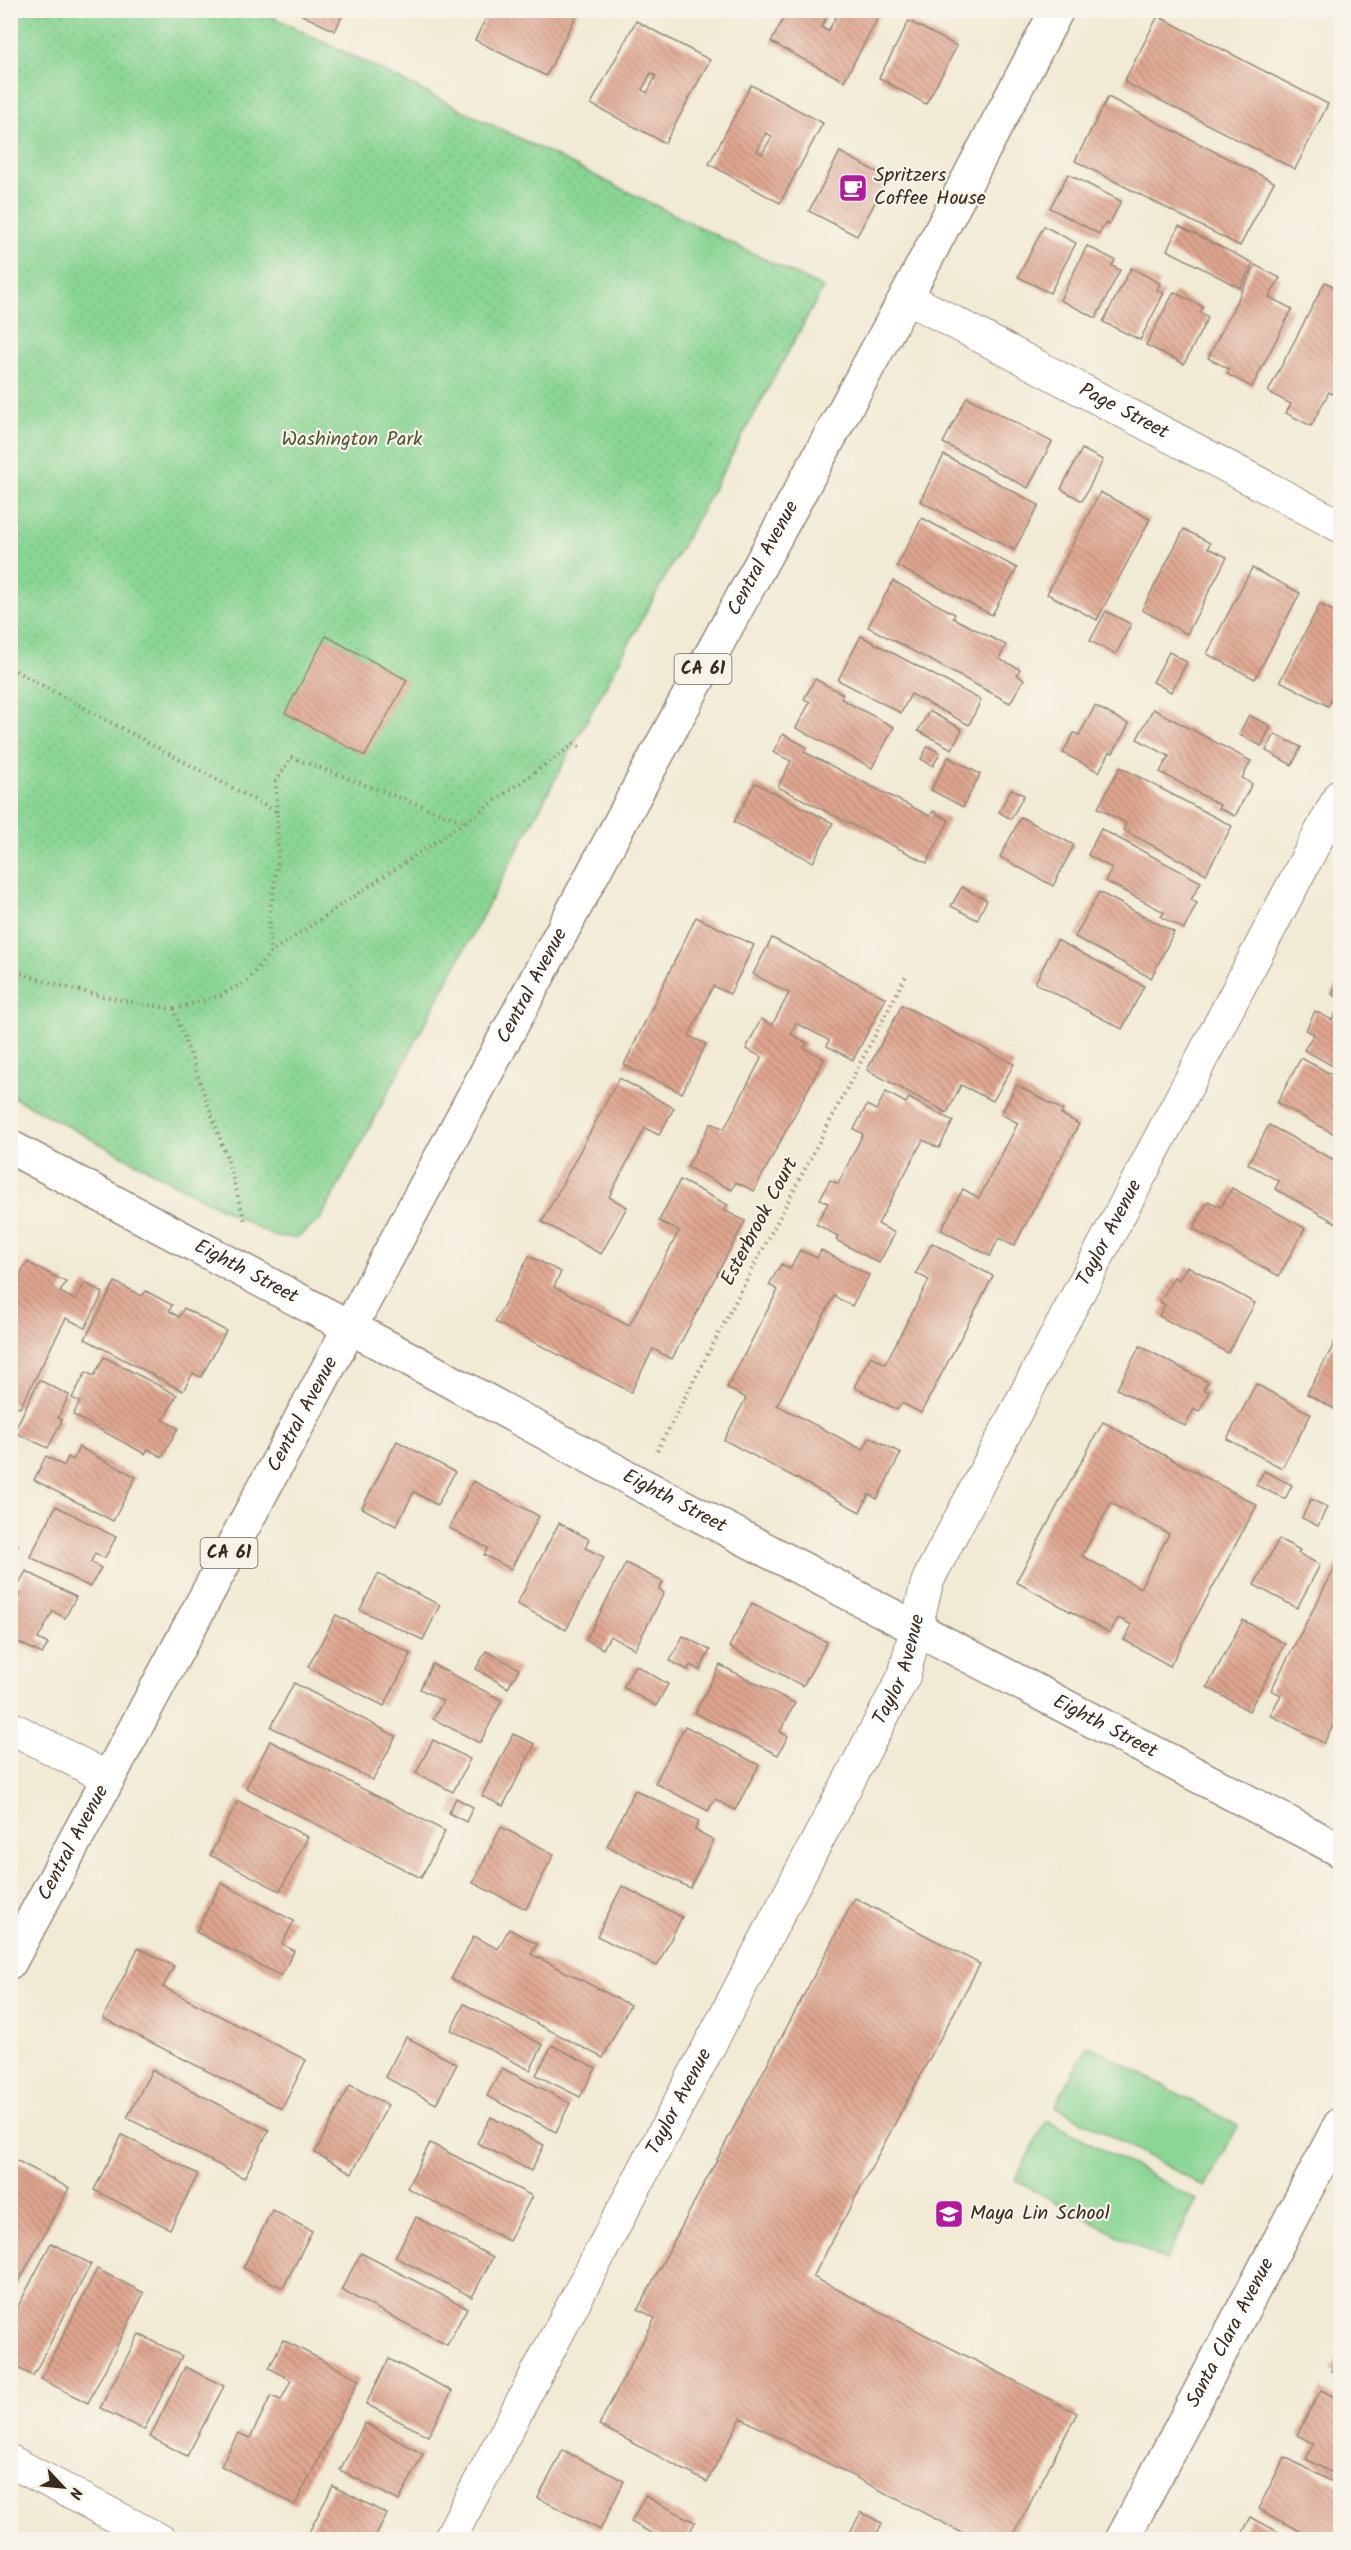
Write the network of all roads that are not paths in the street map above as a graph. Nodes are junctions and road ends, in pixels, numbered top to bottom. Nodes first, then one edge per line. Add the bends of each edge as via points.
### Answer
1 (1057, 10) edge
2 (906, 297) junction
3 (1341, 526) edge
4 (1341, 795) edge
5 (10, 1147) edge
6 (351, 1328) junction
7 (917, 1628) junction
8 (10, 1727) edge
9 (108, 1778) junction
10 (1341, 1850) edge
11 (10, 1962) edge
12 (1341, 2125) edge
13 (10, 2461) edge
14 (160, 2540) edge
15 (449, 2540) edge
16 (1122, 2540) edge

1 - 2 main road, Central Avenue / CA 61
2 - 3 street, Page Street
2 - 6 main road, Central Avenue / CA 61
4 - 7 street, Taylor Avenue via 932,1572
5 - 6 main road, Eighth Street
6 - 7 main road, Eighth Street
6 - 9 main road, Central Avenue / CA 61
7 - 10 main road, Eighth Street
7 - 15 street, Taylor Avenue via 904,1676
8 - 9 street
9 - 11 main road, Central Avenue / CA 61
12 - 16 main road, Santa Clara Avenue
13 - 14 street

